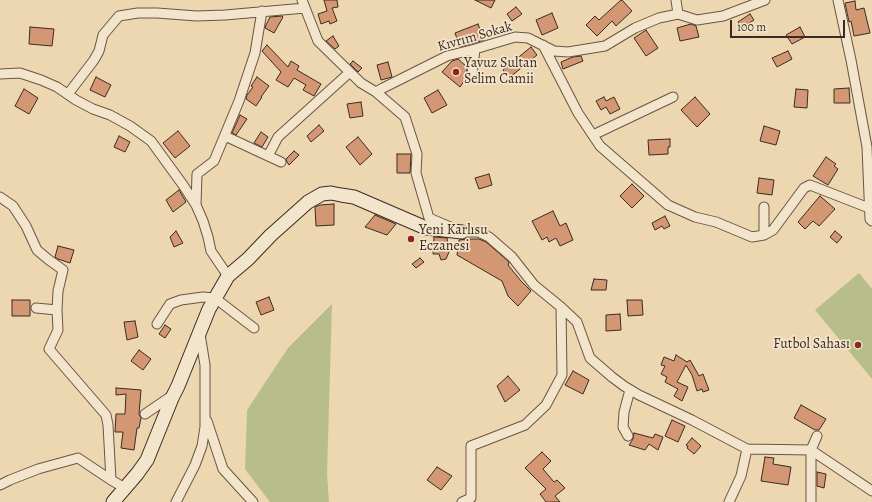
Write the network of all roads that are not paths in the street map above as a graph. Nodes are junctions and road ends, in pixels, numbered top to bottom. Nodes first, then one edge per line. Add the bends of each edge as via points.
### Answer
1 (676, 0) edge
2 (765, 0) edge
3 (838, 0) edge
4 (304, 4) edge
5 (262, 12) junction
6 (678, 14) junction
7 (543, 45) junction
8 (475, 49) junction
9 (350, 72) junction
10 (0, 74) edge
11 (472, 75) dead end
12 (376, 92) junction
13 (68, 94) junction
14 (673, 97) dead end
15 (593, 135) junction
16 (225, 136) junction
17 (268, 156) junction
18 (281, 162) dead end
19 (0, 197) edge
20 (196, 205) junction
21 (764, 207) dead end
22 (869, 208) junction
23 (872, 222) edge
24 (462, 232) junction
25 (764, 235) junction
26 (228, 276) junction
27 (215, 298) junction
28 (561, 307) junction
29 (36, 308) dead end
30 (56, 310) junction
31 (156, 324) dead end
32 (254, 328) dead end
33 (200, 334) junction
34 (630, 390) junction
35 (174, 394) junction
36 (145, 414) dead end
37 (205, 414) junction
38 (628, 436) dead end
39 (817, 436) dead end
40 (748, 449) junction
41 (811, 450) junction
42 (111, 480) junction
43 (0, 485) edge
44 (125, 488) junction
45 (872, 491) edge
46 (113, 502) edge
47 (176, 502) edge
48 (253, 502) edge
49 (462, 502) edge
50 (729, 502) edge
51 (811, 502) edge

1 - 6 street
2 - 6 street, Kıvrım Sokak via 723,16 697,20
3 - 22 street via 866,147
4 - 5 street
4 - 9 street via 318,41
5 - 13 street via 197,16 138,13 119,16 103,35 94,60
5 - 16 street via 254,52
6 - 7 street, Kıvrım Sokak via 659,18 605,46 568,52 554,51
7 - 8 street, Kıvrım Sokak via 528,38 516,37
7 - 15 street via 578,113
8 - 11 street
8 - 12 street, Kıvrım Sokak via 447,56
9 - 12 street via 361,83
9 - 17 street via 278,137
10 - 13 street via 20,74 41,80
12 - 24 street via 405,117 417,154 416,172 429,218
13 - 20 street via 130,126 151,141
14 - 15 street
15 - 25 street via 600,146 668,205 752,236
16 - 17 street
16 - 20 street via 214,161 197,174
17 - 18 street
19 - 30 street via 12,206 26,226 37,250 63,270
20 - 26 street via 211,251
21 - 25 street
22 - 23 street
22 - 25 street via 810,185 804,188 772,230
24 - 26 street via 426,228 354,197 322,194 308,202
24 - 28 street via 478,232 489,237 512,257 534,285
26 - 27 street
27 - 31 street via 203,297 170,304
27 - 32 street
27 - 33 street
28 - 34 street via 576,322 590,358
28 - 49 street via 562,375 546,405 525,425 471,446 471,498
29 - 30 street
30 - 42 street via 58,330 49,349 106,415
33 - 35 street
33 - 37 street via 205,366
34 - 38 street via 623,427
34 - 40 street
35 - 36 street
35 - 44 street via 147,460
37 - 47 street via 202,446
37 - 48 street via 223,469
39 - 41 street
40 - 41 street
40 - 50 street via 741,476
41 - 45 street
41 - 51 street
42 - 43 street via 78,458 38,469
42 - 44 street
44 - 46 street

